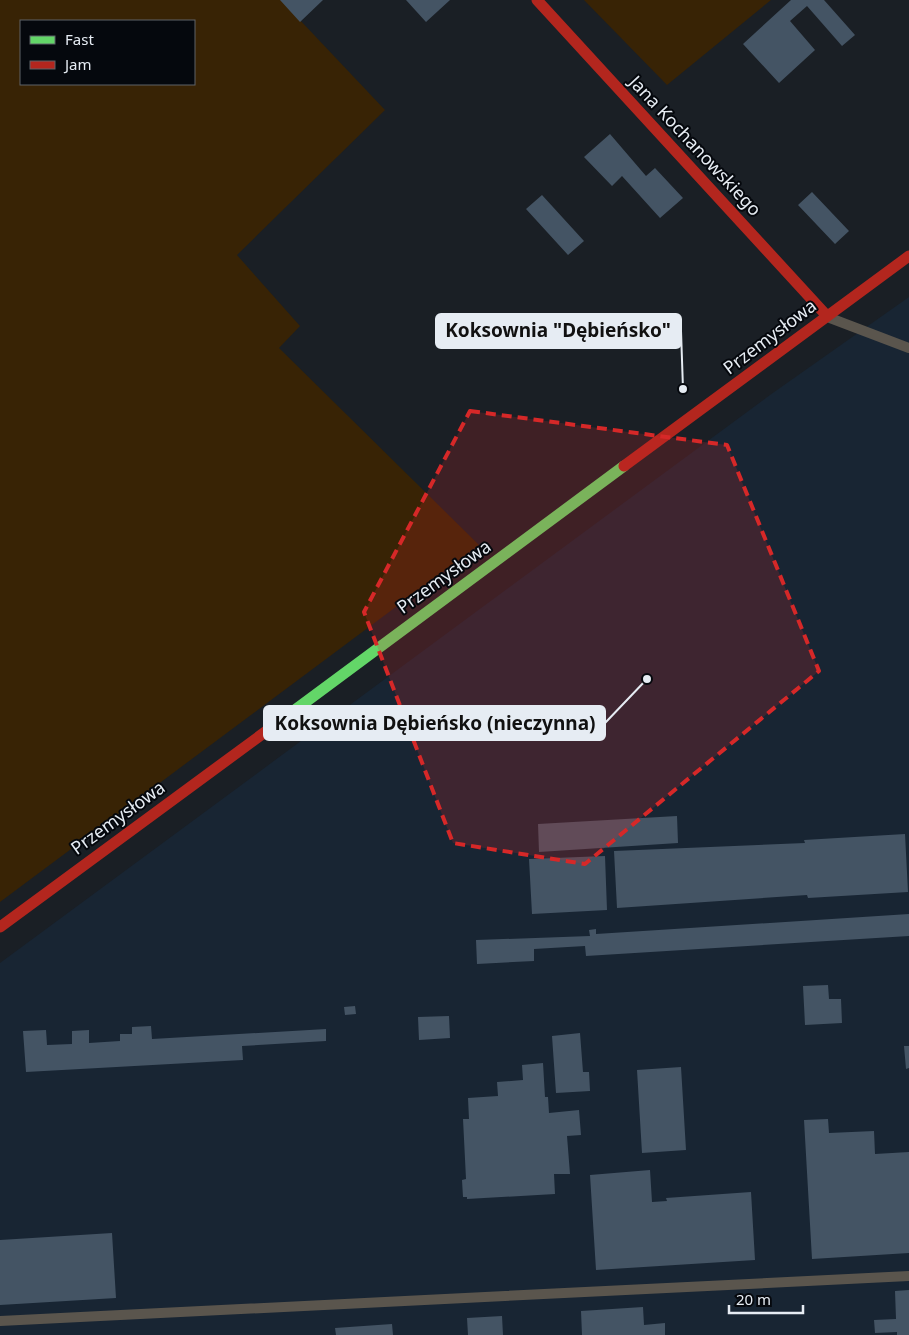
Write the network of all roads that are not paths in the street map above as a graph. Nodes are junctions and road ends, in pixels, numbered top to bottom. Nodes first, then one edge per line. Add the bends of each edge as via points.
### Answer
1 (537, 0) edge
2 (909, 256) edge
3 (827, 316) junction
4 (909, 348) edge
5 (0, 928) edge
6 (909, 1276) edge
7 (0, 1321) edge

1 - 3 street, Jana Kochanowskiego
2 - 3 street, Przemysłowa
3 - 4 lane
3 - 5 street, Przemysłowa
6 - 7 lane

